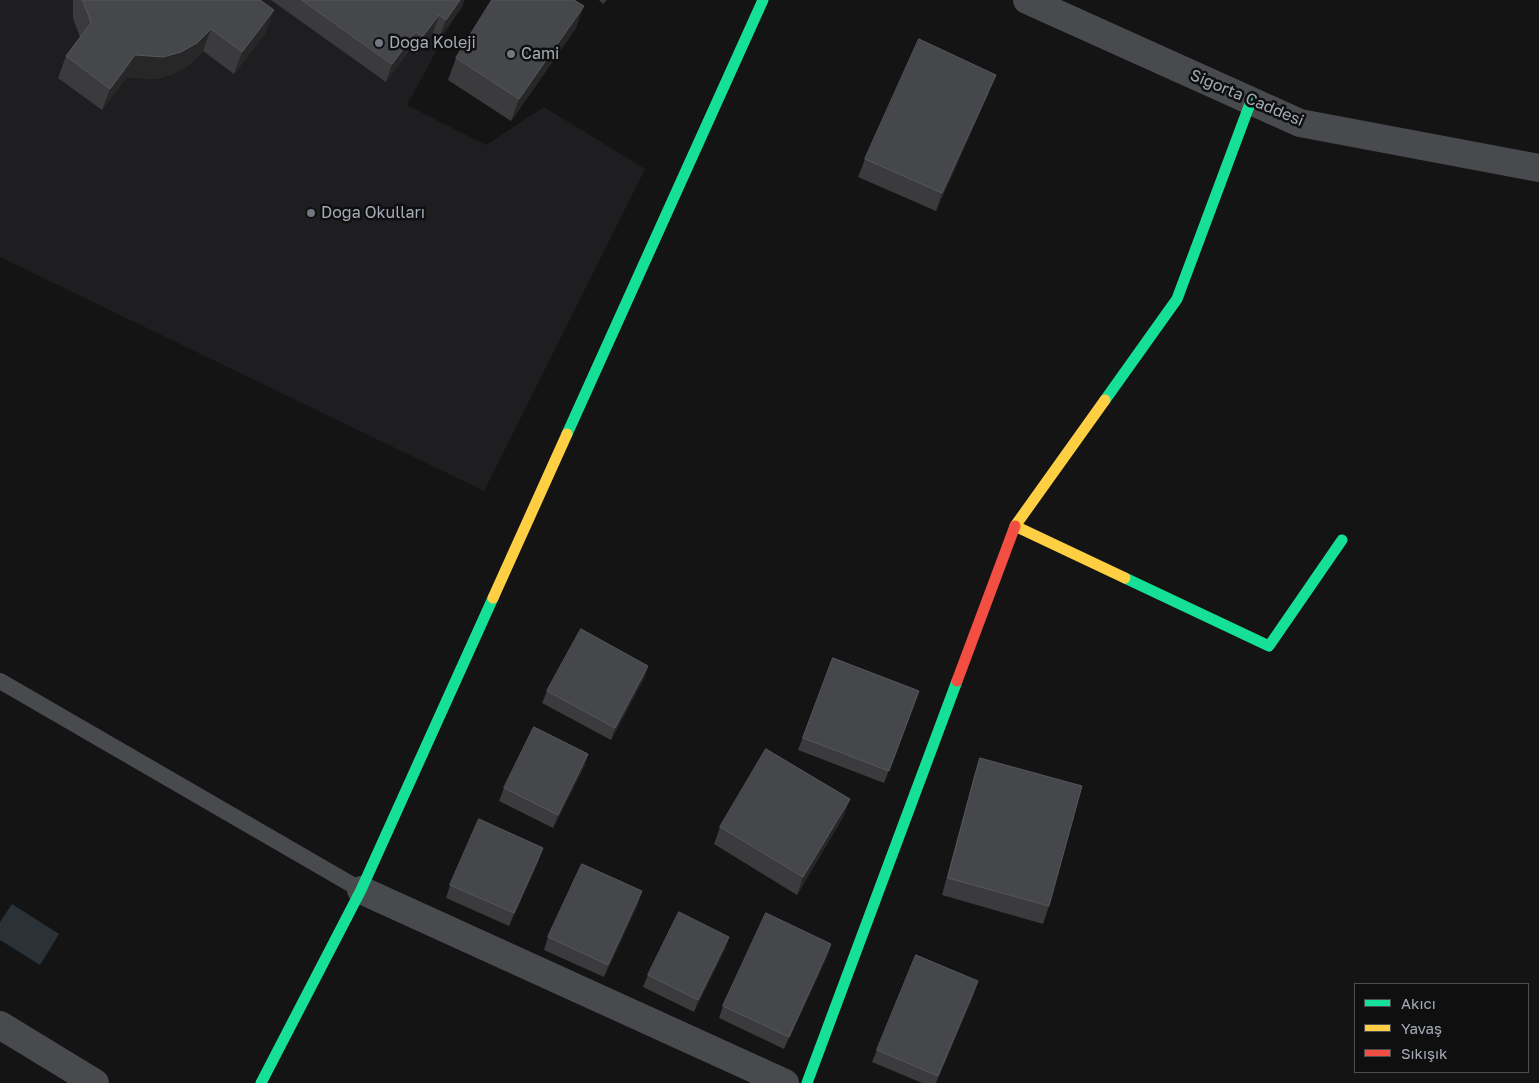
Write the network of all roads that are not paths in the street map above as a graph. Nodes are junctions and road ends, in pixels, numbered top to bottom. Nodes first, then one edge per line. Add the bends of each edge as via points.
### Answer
1 (763, 0) edge
2 (1027, 0) edge
3 (1251, 101) junction
4 (1539, 168) edge
5 (1015, 526) junction
6 (1342, 540) dead end
7 (0, 682) edge
8 (361, 890) junction
9 (0, 1025) edge
10 (95, 1083) edge
11 (261, 1083) edge
12 (785, 1083) edge
13 (806, 1083) edge

1 - 8 street
2 - 3 street, Sigorta Caddesi
3 - 4 street, Sigorta Caddesi via 1300,123
3 - 5 street via 1177,299
5 - 6 street via 1269,646
5 - 13 street
7 - 8 lane
8 - 11 street
8 - 12 street
9 - 10 street

